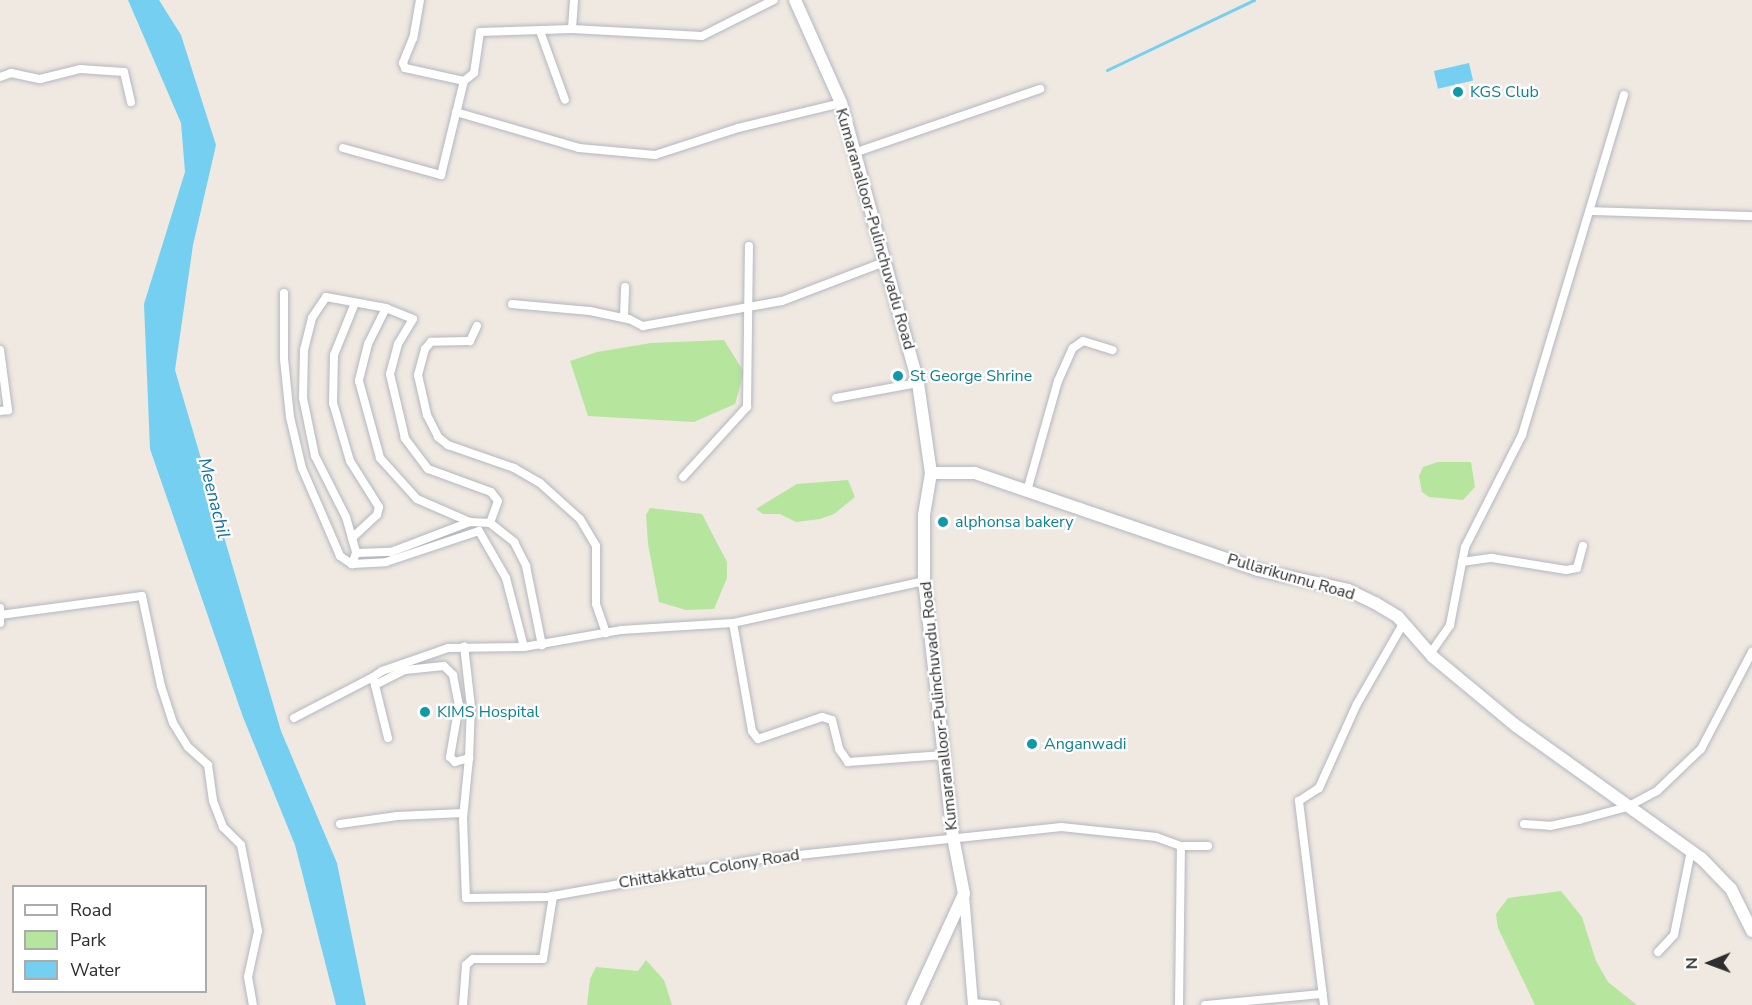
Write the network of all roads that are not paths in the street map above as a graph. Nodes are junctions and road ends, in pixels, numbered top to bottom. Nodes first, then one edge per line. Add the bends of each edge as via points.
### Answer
1 (420, 0) edge
2 (574, 0) edge
3 (774, 0) edge
4 (795, 0) edge
5 (572, 29) junction
6 (540, 31) junction
7 (0, 77) edge
8 (464, 81) junction
9 (1040, 89) dead end
10 (1624, 95) dead end
11 (565, 100) dead end
12 (131, 102) dead end
13 (841, 103) junction
14 (456, 112) junction
15 (343, 148) dead end
16 (854, 153) junction
17 (1590, 211) junction
18 (1752, 216) edge
19 (749, 246) dead end
20 (884, 262) junction
21 (625, 287) dead end
22 (284, 293) dead end
23 (355, 303) junction
24 (512, 304) dead end
25 (386, 308) junction
26 (748, 309) junction
27 (624, 318) junction
28 (477, 326) dead end
29 (0, 350) edge
30 (1113, 350) dead end
31 (918, 383) junction
32 (837, 398) dead end
33 (0, 411) edge
34 (931, 473) junction
35 (683, 477) dead end
36 (1027, 491) junction
37 (470, 522) junction
38 (490, 523) junction
39 (352, 538) junction
40 (1582, 546) dead end
41 (356, 553) junction
42 (1462, 561) junction
43 (352, 564) junction
44 (924, 581) junction
45 (0, 615) edge
46 (733, 623) junction
47 (1403, 624) junction
48 (606, 633) junction
49 (542, 645) junction
50 (464, 646) junction
51 (524, 647) junction
52 (1752, 652) edge
53 (1430, 654) junction
54 (374, 681) junction
55 (294, 717) dead end
56 (388, 738) dead end
57 (944, 755) junction
58 (468, 758) junction
59 (1627, 807) junction
60 (463, 813) junction
61 (340, 824) dead end
62 (1524, 824) dead end
63 (953, 837) junction
64 (1181, 846) junction
65 (1208, 846) dead end
66 (1691, 851) junction
67 (964, 894) junction
68 (553, 896) junction
69 (1752, 931) edge
70 (1658, 952) dead end
71 (1322, 994) junction
72 (973, 1004) edge
73 (254, 1005) edge
74 (463, 1005) edge
75 (913, 1005) edge
76 (996, 1005) edge
77 (1179, 1005) edge
78 (1205, 1005) edge
79 (1324, 1005) edge

1 - 8 street via 414,38 403,63 405,68
2 - 5 street
3 - 5 street via 702,36
4 - 13 main road, Kumaranalloor-Pulinchuvadu Road
5 - 6 street
6 - 8 street via 480,32 474,74
6 - 11 street
7 - 12 street via 11,73 40,79 80,69 124,72
8 - 14 street
9 - 16 street
10 - 17 street
13 - 14 street via 738,128 654,155 579,148
13 - 16 main road, Kumaranalloor-Pulinchuvadu Road
14 - 15 street via 441,175
16 - 20 main road, Kumaranalloor-Pulinchuvadu Road
17 - 18 street
17 - 42 street via 1522,435 1477,519
19 - 26 street
20 - 26 street via 782,301
20 - 31 main road, Kumaranalloor-Pulinchuvadu Road
21 - 27 street
22 - 43 street via 284,359 302,468 340,556
23 - 25 street
23 - 39 street via 334,355 333,403 350,461 379,507
23 - 39 street via 326,297 321,300 312,318 303,364 308,437
24 - 27 street
25 - 37 street via 368,344 359,381 373,440 390,473 417,499
25 - 38 street via 413,320 398,344 390,374 405,438 428,469 496,495 498,501
26 - 27 street via 643,326
26 - 35 street via 747,407
28 - 48 street via 470,341 432,342 425,349 418,375 428,415 438,437 448,445 514,468 540,483 580,519 596,546 596,604
29 - 33 street via 8,410
30 - 36 street via 1083,341 1073,348 1058,381
31 - 32 street
31 - 34 main road, Kumaranalloor-Pulinchuvadu Road
34 - 36 main road, Pullarikunnu Road via 975,473
34 - 44 main road, Kumaranalloor-Pulinchuvadu Road via 924,515
36 - 47 main road, Pullarikunnu Road via 1258,570 1348,590 1375,603
37 - 38 street
37 - 41 street via 391,552
38 - 49 street via 514,542 526,566
39 - 41 street
40 - 42 street via 1577,568 1566,570 1492,558
41 - 43 street
42 - 53 street via 1450,626
43 - 51 street via 386,562 479,531 506,578
44 - 46 street
44 - 57 main road, Kumaranalloor-Pulinchuvadu Road
45 - 73 street via 142,596 160,686 173,723 188,747 208,765 213,801 223,827 241,845 258,931 248,977
46 - 48 street
46 - 57 street via 752,730 758,739 822,717 832,720 839,749 848,762
47 - 53 main road, Pullarikunnu Road
47 - 71 street via 1356,704 1319,788 1299,801
48 - 49 street
49 - 51 street
50 - 51 street
50 - 54 street via 448,648
50 - 58 street via 471,707
52 - 59 street via 1701,749 1657,791
53 - 59 main road, Pullarikunnu Road via 1515,725
54 - 55 street
54 - 56 street
54 - 58 street via 405,670 444,666 453,675 459,705 450,757 455,762
57 - 63 main road, Kumaranalloor-Pulinchuvadu Road
58 - 60 street
59 - 62 street via 1550,826
59 - 66 main road, Pullarikunnu Road
60 - 61 street
60 - 68 street, Chittakkattu Colony Road via 465,897
63 - 64 street, Chittakkattu Colony Road via 1061,827 1156,837
63 - 67 main road, Kumaranalloor-Pulinchuvadu Road
63 - 68 street, Chittakkattu Colony Road via 761,859
64 - 65 street, Chittakkattu Colony Road
64 - 77 street
66 - 69 main road, Pullarikunnu Road via 1731,889
66 - 70 street via 1674,935
67 - 72 street
67 - 75 main road
68 - 74 street via 543,959 473,959 466,965
71 - 78 street
71 - 79 street
72 - 76 street

